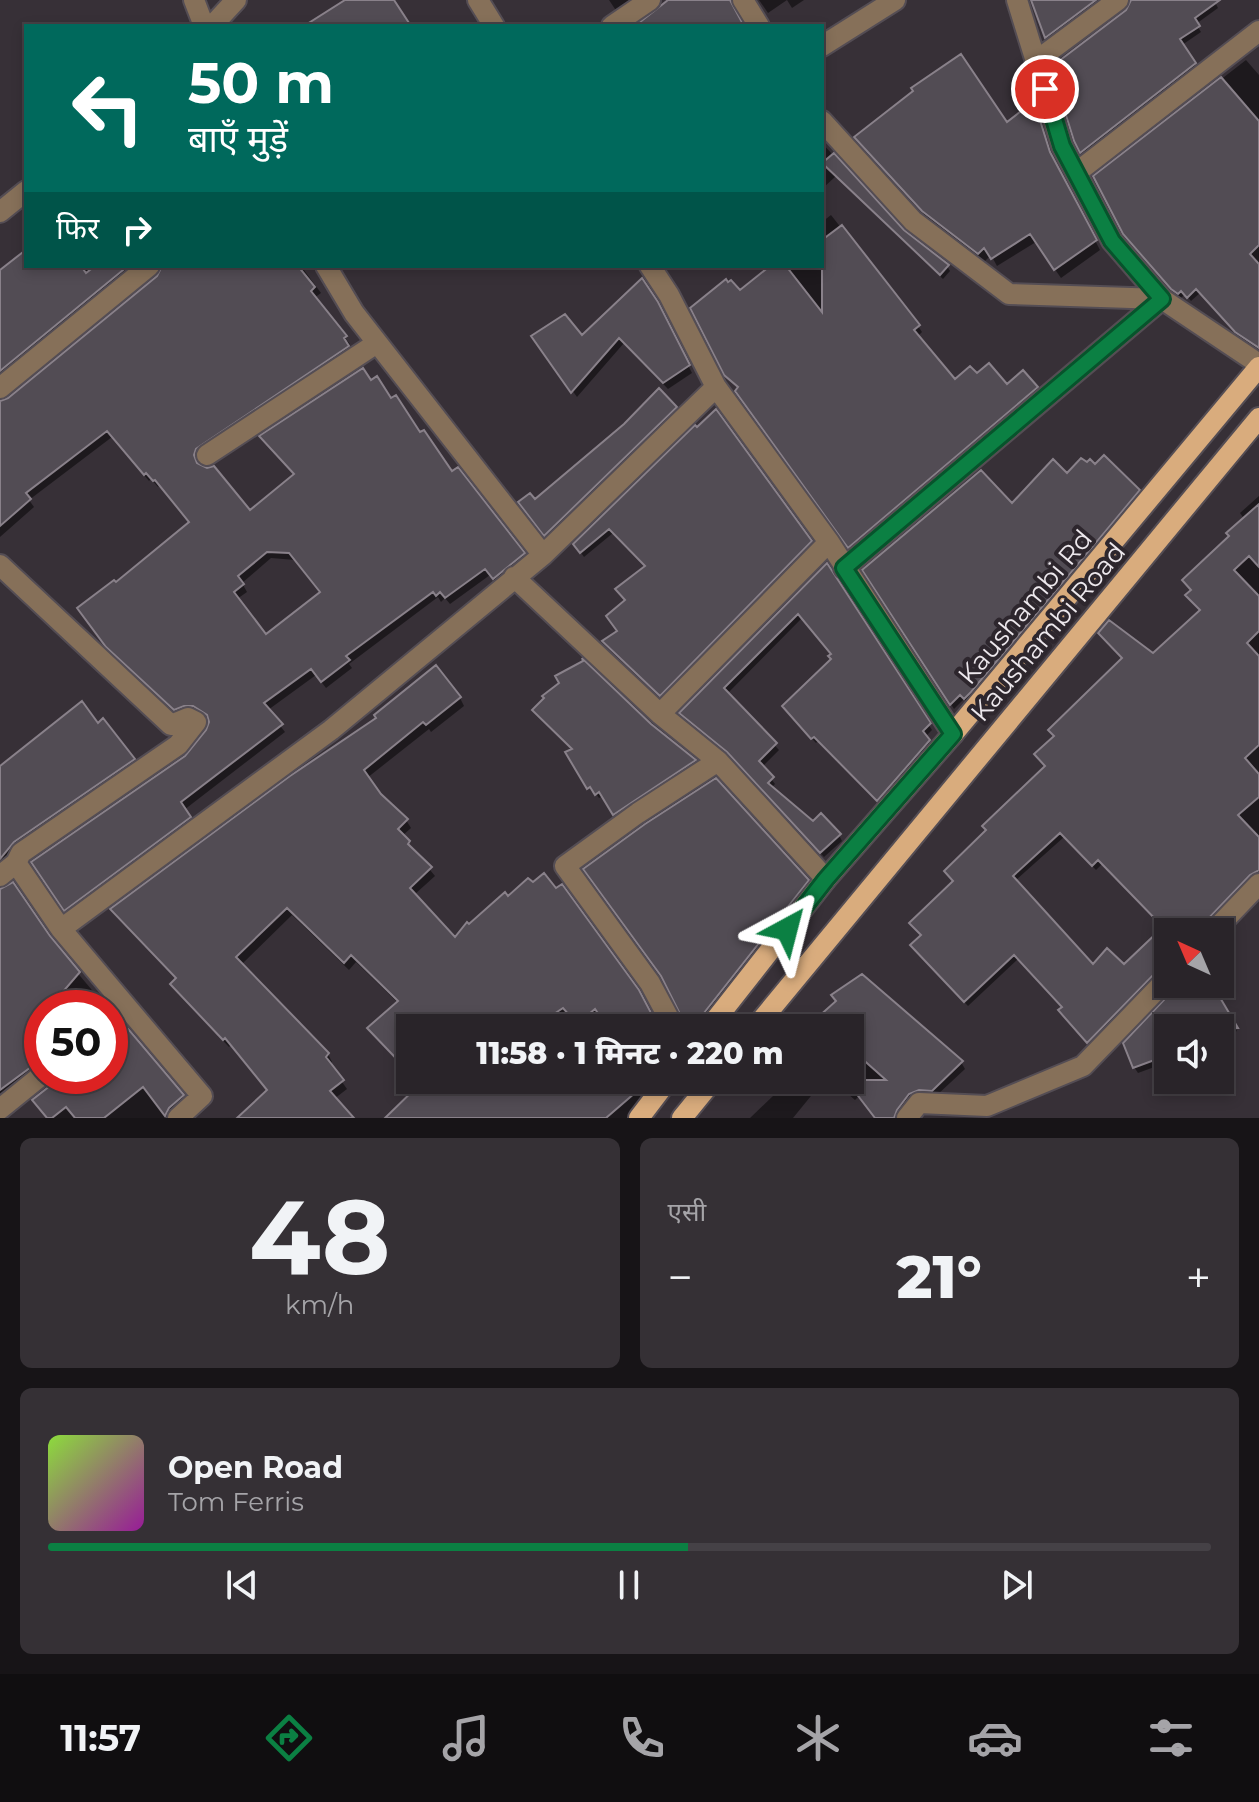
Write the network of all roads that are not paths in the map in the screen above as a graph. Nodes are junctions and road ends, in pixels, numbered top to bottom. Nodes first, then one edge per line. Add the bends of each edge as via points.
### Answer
1 (194, 0) edge
2 (236, 0) edge
3 (478, 0) edge
4 (650, 0) edge
5 (743, 0) edge
6 (895, 0) edge
7 (1017, 0) edge
8 (1118, 0) edge
9 (203, 24) edge
10 (214, 24) edge
11 (493, 24) edge
12 (615, 24) edge
13 (758, 24) edge
14 (1259, 31) edge
15 (824, 45) edge
16 (1036, 61) junction
17 (824, 123) edge
18 (1076, 173) junction
19 (24, 193) edge
20 (0, 212) edge
21 (147, 268) edge
22 (327, 268) edge
23 (651, 268) edge
24 (1162, 299) junction
25 (377, 343) junction
26 (1259, 365) edge
27 (716, 387) junction
28 (0, 388) edge
29 (1259, 418) edge
30 (207, 455) dead end
31 (829, 542) junction
32 (543, 555) junction
33 (0, 565) edge
34 (844, 568) junction
35 (514, 577) junction
36 (660, 714) junction
37 (953, 734) junction
38 (718, 761) junction
39 (8, 870) edge
40 (826, 879) junction
41 (1259, 884) edge
42 (1226, 918) edge
43 (61, 929) junction
44 (103, 990) edge
45 (1154, 992) edge
46 (667, 1014) edge
47 (720, 1014) edge
48 (767, 1014) edge
49 (128, 1022) edge
50 (24, 1094) edge
51 (657, 1094) edge
52 (702, 1094) edge
53 (9, 1110) edge
54 (178, 1118) edge
55 (639, 1118) edge
56 (682, 1118) edge
57 (907, 1118) edge

1 - 9 street
2 - 10 street
3 - 11 street
4 - 12 street
5 - 13 street
6 - 15 street
7 - 16 street
8 - 16 street
14 - 18 street
16 - 18 street via 1062,146
17 - 24 street via 913,221 1009,294
18 - 24 street via 1112,241
19 - 20 street
21 - 28 street
22 - 25 street
23 - 27 street
24 - 26 street
24 - 34 street
25 - 30 street
25 - 32 street
26 - 37 main road, Kaushambi Rd
27 - 31 street
27 - 32 street
29 - 48 main road, Kaushambi Road
31 - 34 street
31 - 36 street
32 - 35 street
33 - 39 street via 171,725 188,718 196,722 178,745 21,853
34 - 37 street
35 - 36 street
35 - 43 street via 331,730
36 - 38 street
37 - 40 main road, Kaushambi Rd
38 - 40 street
38 - 46 street via 565,866
39 - 43 street
40 - 47 main road, Kaushambi Rd
41 - 42 street
43 - 44 street
45 - 57 street via 1083,1066 987,1106 919,1103
49 - 54 street via 202,1096
50 - 53 street
51 - 55 main road
52 - 56 main road

